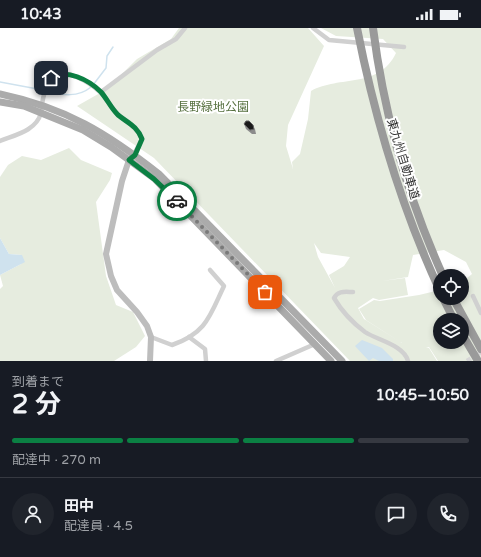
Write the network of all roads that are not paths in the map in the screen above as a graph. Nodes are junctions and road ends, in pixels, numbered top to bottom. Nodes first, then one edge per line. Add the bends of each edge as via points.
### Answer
1 (185, 28) edge
2 (313, 28) edge
3 (358, 28) edge
4 (373, 28) edge
5 (404, 47) dead end
6 (101, 92) junction
7 (0, 94) edge
8 (0, 102) edge
9 (41, 105) junction
10 (41, 113) junction
11 (0, 141) edge
12 (132, 157) junction
13 (440, 269) edge
14 (210, 270) dead end
15 (433, 276) edge
16 (353, 292) dead end
17 (473, 296) dead end
18 (457, 305) edge
19 (481, 313) edge
20 (189, 337) junction
21 (151, 338) junction
22 (315, 344) junction
23 (469, 346) edge
24 (481, 349) edge
25 (150, 361) edge
26 (206, 361) edge
27 (276, 361) edge
28 (331, 361) edge
29 (342, 361) edge
30 (408, 361) edge
31 (478, 361) edge

1 - 6 street via 168,46 157,50
2 - 5 street via 329,40
3 - 15 highway, 東九州自動車道 via 378,119 417,242
4 - 13 highway, 東九州自動車道 via 390,125 415,209
6 - 9 street via 71,75 58,73 46,86
6 - 12 street via 118,114 138,131 142,139
7 - 9 main road
8 - 10 main road via 24,106
9 - 10 street
9 - 12 main road via 89,125
10 - 11 street via 34,126
10 - 12 main road via 83,130
12 - 21 street via 122,182 106,254 117,290 142,318
12 - 22 main road
12 - 29 main road via 159,174
14 - 20 street via 224,286 208,322
16 - 30 street via 336,294 334,298 340,308 366,332 397,348
17 - 19 street
18 - 24 highway
20 - 21 street via 172,345
20 - 26 street via 205,349
21 - 25 street
22 - 27 street
22 - 28 main road
23 - 31 highway

